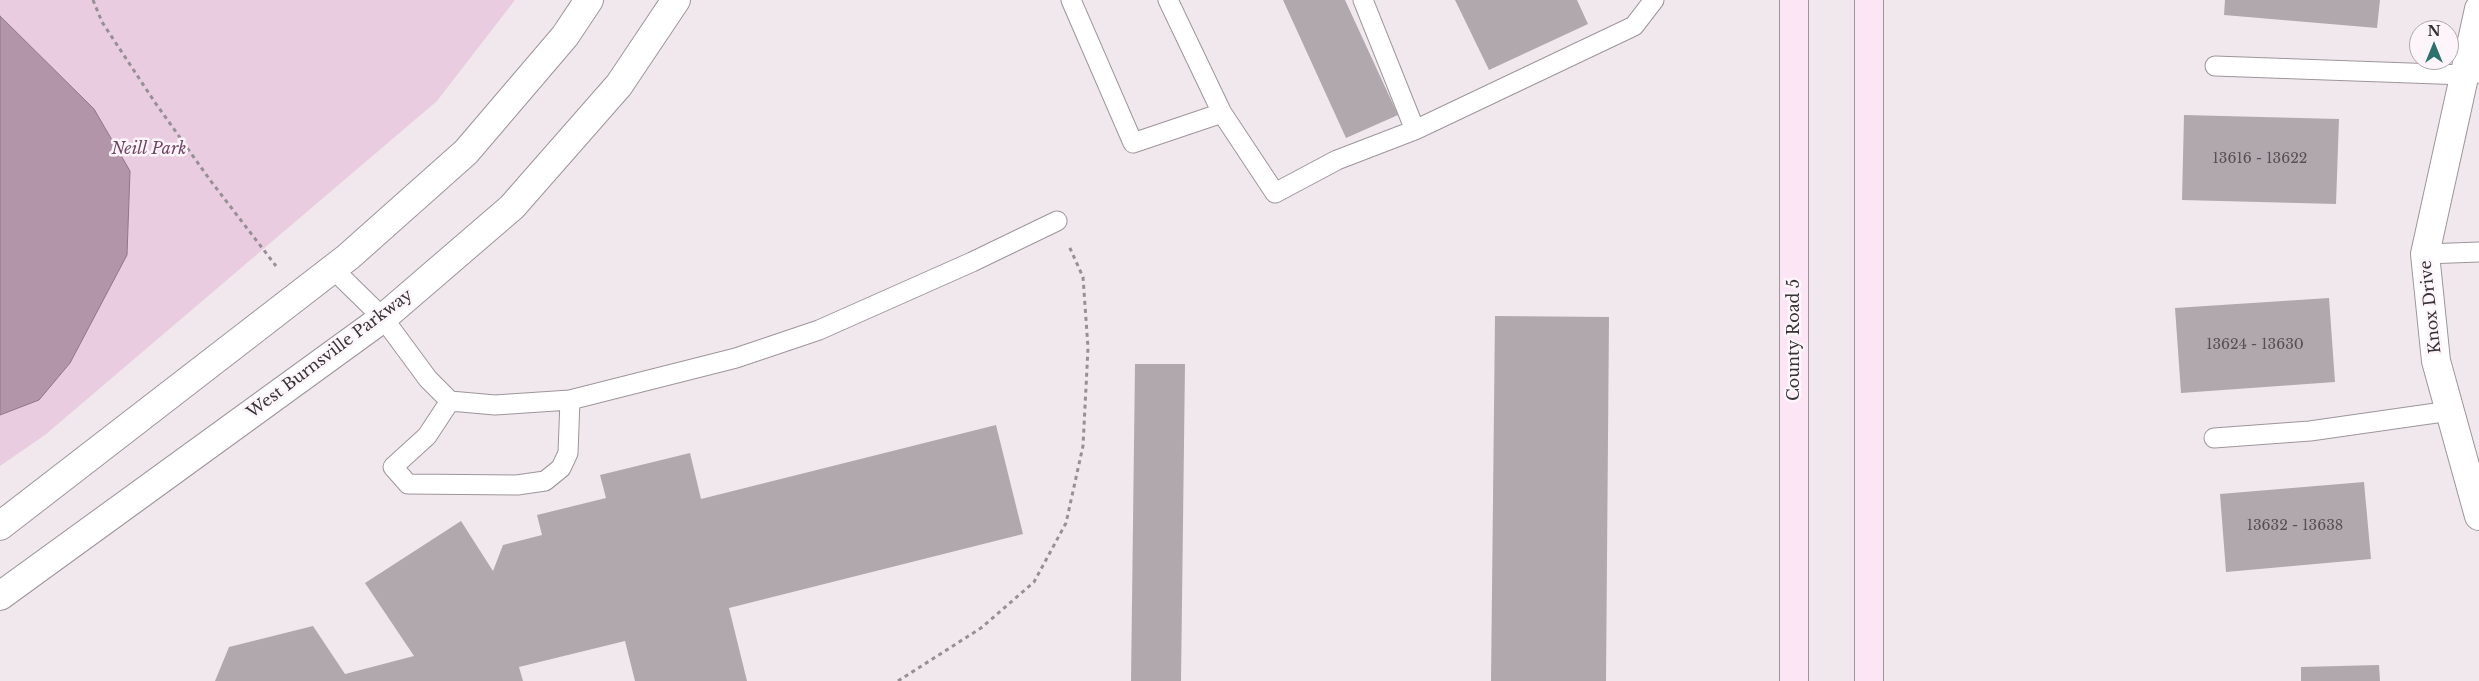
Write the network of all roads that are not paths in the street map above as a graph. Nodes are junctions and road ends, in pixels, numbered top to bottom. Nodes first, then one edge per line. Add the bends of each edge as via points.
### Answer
1 (590, 0) edge
2 (676, 0) edge
3 (1071, 0) edge
4 (1168, 0) edge
5 (1363, 0) edge
6 (1654, 0) edge
7 (1794, 0) edge
8 (1869, 0) edge
9 (2479, 9) edge
10 (2215, 66) dead end
11 (2472, 74) edge
12 (1222, 113) junction
13 (1415, 130) junction
14 (1057, 221) road end
15 (2479, 252) edge
16 (2425, 254) junction
17 (333, 268) junction
18 (383, 318) junction
19 (570, 400) junction
20 (450, 401) junction
21 (2450, 411) junction
22 (2214, 438) dead end
23 (2472, 466) edge
24 (2479, 516) edge
25 (0, 526) edge
26 (0, 596) edge
27 (1794, 681) edge
28 (1869, 681) edge

1 - 17 street via 565,36 466,152
2 - 18 street, West Burnsville Parkway via 619,85 512,207
3 - 12 lane via 1133,143
4 - 12 lane
5 - 13 lane
6 - 13 lane via 1634,26
7 - 27 main road, County Road 5
8 - 28 main road
9 - 11 street, Knox Drive
10 - 11 lane
11 - 16 street, Knox Drive
12 - 13 lane via 1275,193 1337,160
14 - 19 lane via 819,330 736,358
15 - 16 lane
16 - 21 street, Knox Drive via 2436,361
17 - 18 lane
17 - 25 street
18 - 20 lane via 428,379
18 - 26 street, West Burnsville Parkway
19 - 20 lane via 495,405
19 - 20 lane via 568,453 562,468 545,481 517,485 408,484 393,467 427,436
21 - 22 lane via 2310,431
21 - 23 street, Knox Drive
23 - 24 street, Knox Drive

